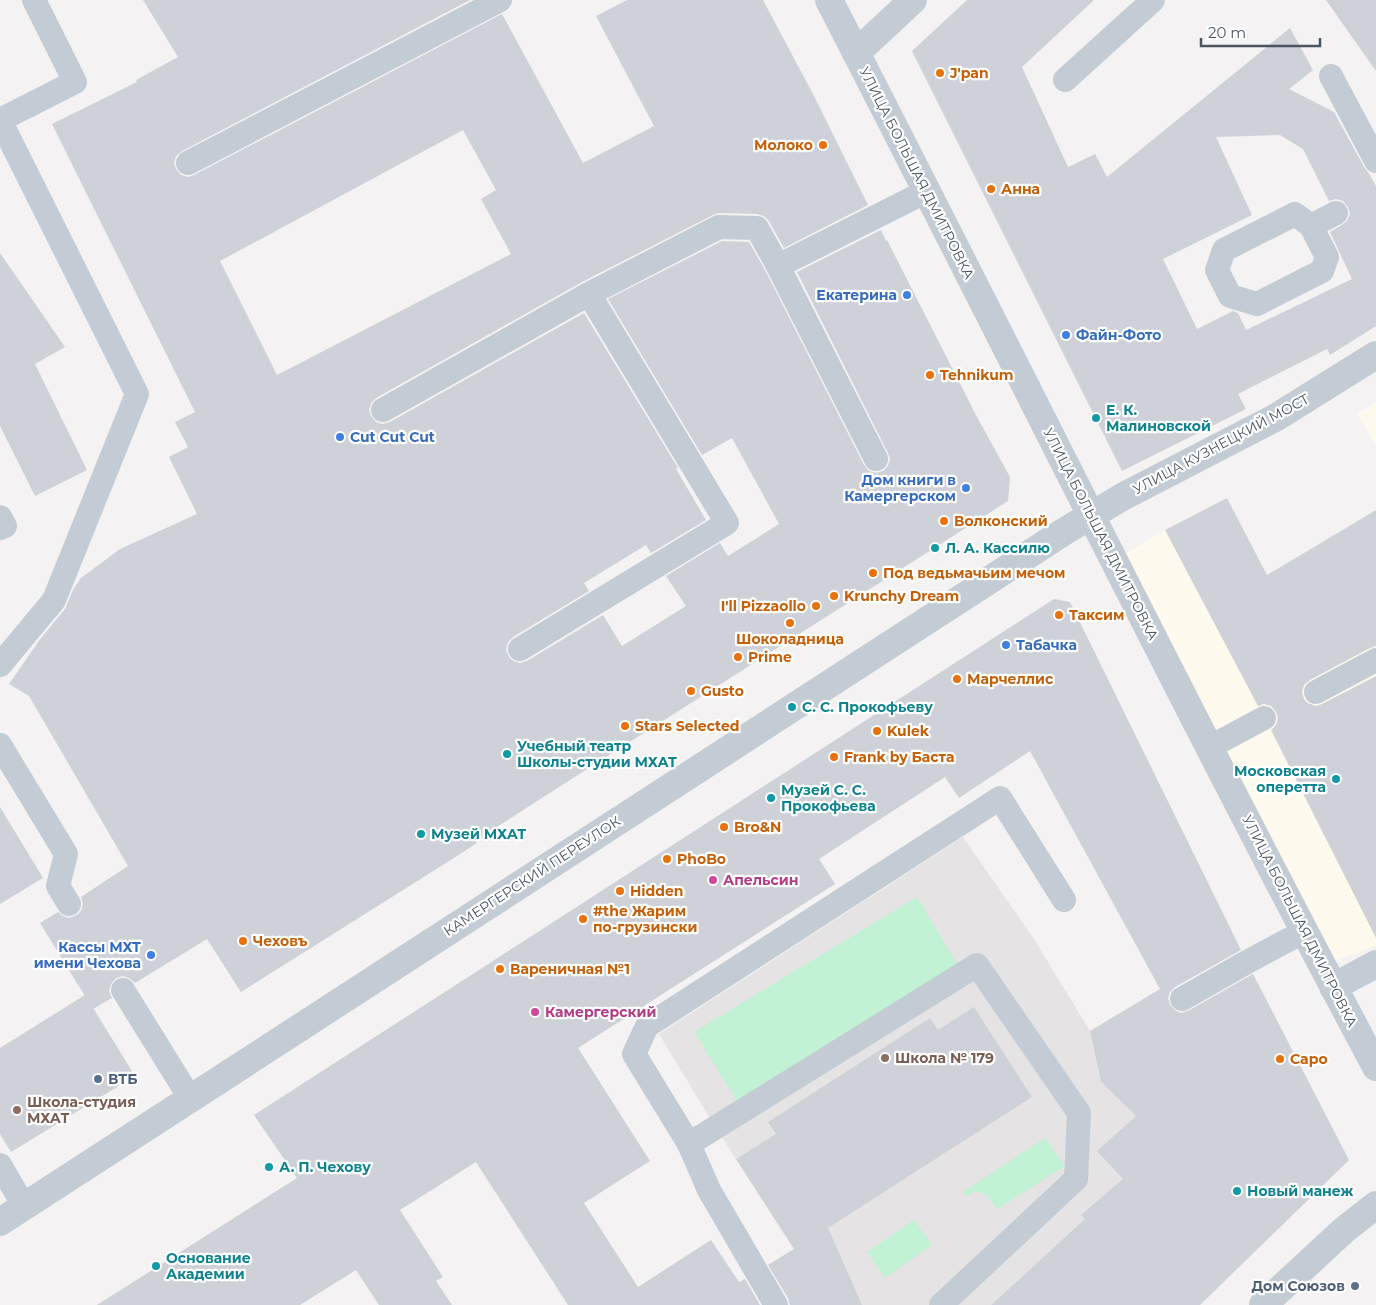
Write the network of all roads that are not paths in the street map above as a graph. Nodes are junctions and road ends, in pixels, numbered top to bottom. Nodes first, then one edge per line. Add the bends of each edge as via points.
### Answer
1 (34, 0) edge
2 (500, 0) edge
3 (829, 0) edge
4 (913, 0) edge
5 (1153, 0) edge
6 (856, 53) junction
7 (1331, 76) dead end
8 (1065, 80) dead end
9 (1376, 161) edge
10 (188, 163) dead end
11 (927, 191) junction
12 (1336, 213) dead end
13 (1311, 226) junction
14 (778, 266) junction
15 (589, 294) junction
16 (1376, 355) edge
17 (383, 410) dead end
18 (876, 459) dead end
19 (1091, 516) junction
20 (0, 517) edge
21 (0, 528) edge
22 (1064, 531) joint
23 (520, 649) dead end
24 (1376, 660) edge
25 (0, 665) edge
26 (1316, 692) dead end
27 (1264, 718) dead end
28 (0, 745) edge
29 (1210, 747) junction
30 (1064, 900) dead end
31 (69, 904) dead end
32 (1305, 931) junction
33 (1376, 964) edge
34 (1333, 986) junction
35 (123, 990) dead end
36 (1182, 999) dead end
37 (1376, 1067) edge
38 (190, 1098) junction
39 (689, 1144) junction
40 (0, 1165) edge
41 (1376, 1205) edge
42 (24, 1206) junction
43 (0, 1222) edge
44 (776, 1305) edge
45 (941, 1305) edge
46 (1264, 1305) edge

1 - 25 lane via 75,82 0,120 137,394 54,600
2 - 10 lane
3 - 6 street, УЛИЦА БОЛЬШАЯ ДМИТРОВКА
4 - 6 street
5 - 8 lane
6 - 11 street, УЛИЦА БОЛЬШАЯ ДМИТРОВКА
7 - 9 lane
11 - 14 lane
11 - 19 street, УЛИЦА БОЛЬШАЯ ДМИТРОВКА
12 - 13 lane
13 - 13 lane via 1327,257 1322,271 1257,304 1230,296 1217,270 1224,250 1294,214
14 - 15 lane via 757,228 719,227
14 - 18 lane
15 - 17 lane
15 - 23 lane via 726,523
16 - 19 street, УЛИЦА КУЗНЕЦКИЙ МОСТ via 1275,418
19 - 22 street, УЛИЦА КУЗНЕЦКИЙ МОСТ
19 - 29 street, УЛИЦА БОЛЬШАЯ ДМИТРОВКА
20 - 21 lane via 5,526
22 - 38 street, КАМЕРГЕРСКИЙ ПЕРЕУЛОК
24 - 26 lane
27 - 29 lane
28 - 31 lane via 66,854 58,886
29 - 32 street, УЛИЦА БОЛЬШАЯ ДМИТРОВКА
30 - 39 lane via 1000,798 647,1026 634,1054
32 - 34 street, УЛИЦА БОЛЬШАЯ ДМИТРОВКА
32 - 36 lane
33 - 34 street
34 - 37 street, УЛИЦА БОЛЬШАЯ ДМИТРОВКА
35 - 38 lane
38 - 42 street, КАМЕРГЕРСКИЙ ПЕРЕУЛОК
39 - 44 lane via 709,1190
39 - 45 lane via 978,965 1080,1113 1076,1179
40 - 42 lane
41 - 46 street via 1344,1230
42 - 43 street, КАМЕРГЕРСКИЙ ПЕРЕУЛОК

